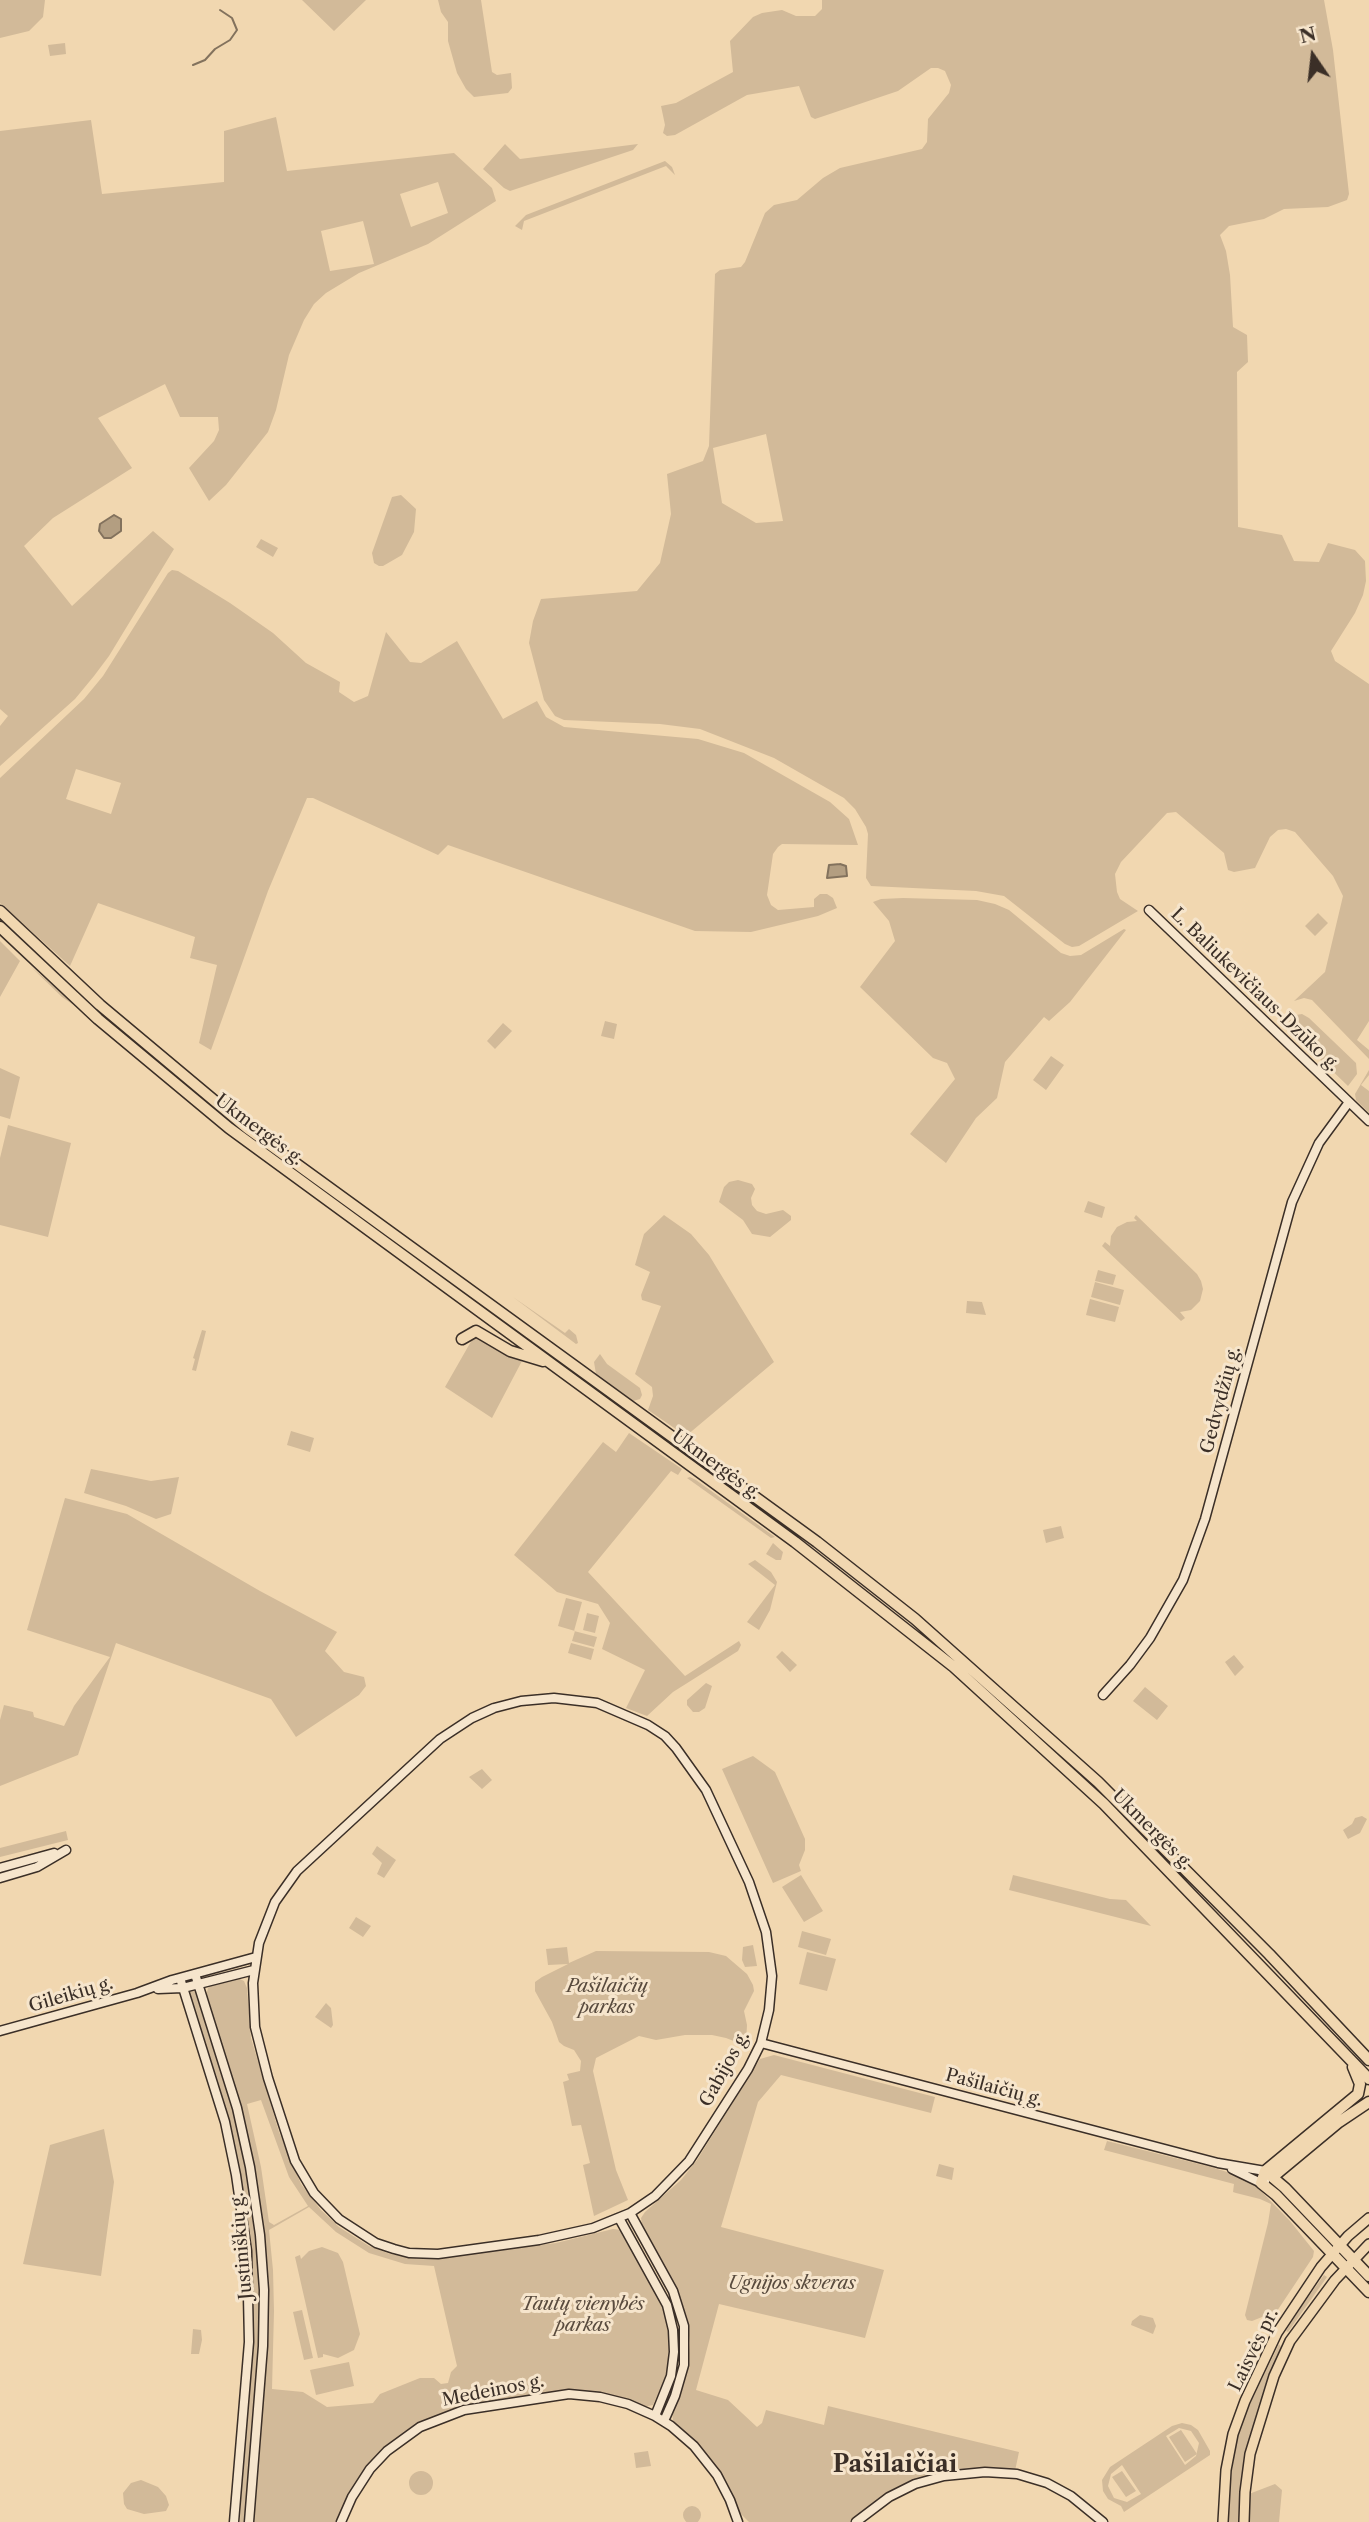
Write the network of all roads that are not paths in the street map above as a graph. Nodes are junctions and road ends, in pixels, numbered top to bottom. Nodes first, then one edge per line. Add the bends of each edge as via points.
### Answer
1 (1149, 910) dead end
2 (0, 911) edge
3 (0, 927) edge
4 (189, 1081) junction
5 (179, 1089) junction
6 (1349, 1102) junction
7 (1369, 1121) edge
8 (481, 1297) junction
9 (477, 1310) junction
10 (461, 1339) dead end
11 (553, 1365) junction
12 (1103, 1695) dead end
13 (0, 1868) edge
14 (0, 1878) edge
15 (256, 1957) junction
16 (254, 1970) junction
17 (195, 1974) junction
18 (180, 1978) junction
19 (199, 1984) junction
20 (151, 1989) junction
21 (183, 1989) junction
22 (0, 2031) edge
23 (761, 2043) junction
24 (1355, 2046) junction
25 (1343, 2052) junction
26 (1369, 2055) edge
27 (1369, 2060) edge
28 (1369, 2079) edge
29 (1369, 2102) edge
30 (1218, 2163) junction
31 (1270, 2174) junction
32 (1261, 2183) junction
33 (630, 2213) junction
34 (619, 2218) junction
35 (1369, 2218) edge
36 (1369, 2244) edge
37 (1335, 2250) junction
38 (1349, 2264) junction
39 (1369, 2276) edge
40 (1369, 2292) edge
41 (655, 2416) junction
42 (664, 2421) junction
43 (234, 2522) edge
44 (249, 2522) edge
45 (341, 2522) edge
46 (738, 2522) edge
47 (856, 2522) edge
48 (1103, 2522) edge
49 (1223, 2522) edge
50 (1244, 2522) edge

1 - 6 street, L. Baliukevičiaus-Dzūko g.
2 - 4 highway, Ukmergės g.
3 - 5 highway, Ukmergės g.
4 - 5 highway
4 - 8 highway, Ukmergės g.
5 - 9 highway, Ukmergės g.
6 - 7 street, L. Baliukevičiaus-Dzūko g.
6 - 12 street, Gedvydžių g. via 1320,1143 1292,1202 1209,1505 1183,1580 1150,1638
8 - 9 highway
8 - 24 highway, Ukmergės g. via 815,1541 969,1665 1107,1791
9 - 11 highway, Ukmergės g.
10 - 11 highway via 481,1332 510,1351
11 - 25 highway, Ukmergės g. via 819,1560 980,1690 1104,1804
13 - 14 street via 66,1850 37,1867
15 - 16 street, Gabijos g.
15 - 17 street, Gileikių g.
15 - 23 street, Gabijos g. via 269,1914 297,1871 440,1739 472,1718 502,1706 532,1699 579,1700 613,1709 659,1731 706,1790 749,1882 766,1932 772,1976
16 - 19 street, Gileikių g.
16 - 34 street, Gabijos g. via 253,2007 260,2053 295,2161 326,2208 349,2227 394,2249 438,2253 569,2234
17 - 18 street, Gileikių g.
17 - 19 street, Justiniškių g.
18 - 20 street, Gileikių g.
18 - 21 street, Justiniškių g.
19 - 21 street, Gileikių g.
19 - 44 street, Justiniškių g. via 237,2108 260,2235 263,2346
20 - 21 street, Gileikių g.
20 - 22 street, Gileikių g.
21 - 43 street, Justiniškių g. via 225,2122 247,2250 249,2342
23 - 30 street, Pašilaičių g.
23 - 33 street, Gabijos g. via 689,2161 655,2196
24 - 26 highway
24 - 27 highway, Ukmergės g.
25 - 28 highway, Ukmergės g.
25 - 31 highway via 1359,2080 1358,2094
29 - 31 highway
30 - 31 street, Pašilaičių g.
30 - 32 street, Pašilaičių g.
31 - 32 highway
31 - 37 highway
32 - 37 highway
33 - 34 street, Gabijos g.
33 - 42 street via 673,2291 684,2326 684,2365
34 - 41 street via 663,2297 673,2330 671,2376
35 - 37 main road, Laisvės pr.
36 - 38 main road, Laisvės pr.
37 - 38 highway
37 - 49 main road, Laisvės pr. via 1277,2333 1245,2401 1229,2451
38 - 39 highway
38 - 40 highway
38 - 50 main road, Laisvės pr. via 1290,2341 1274,2376 1250,2455
41 - 42 street, Medeinos g.
41 - 45 street, Medeinos g. via 613,2400 569,2394 442,2417 387,2451 364,2478
42 - 46 street, Medeinos g. via 694,2446 717,2475
47 - 48 street via 915,2484 985,2472 1017,2474 1047,2483

